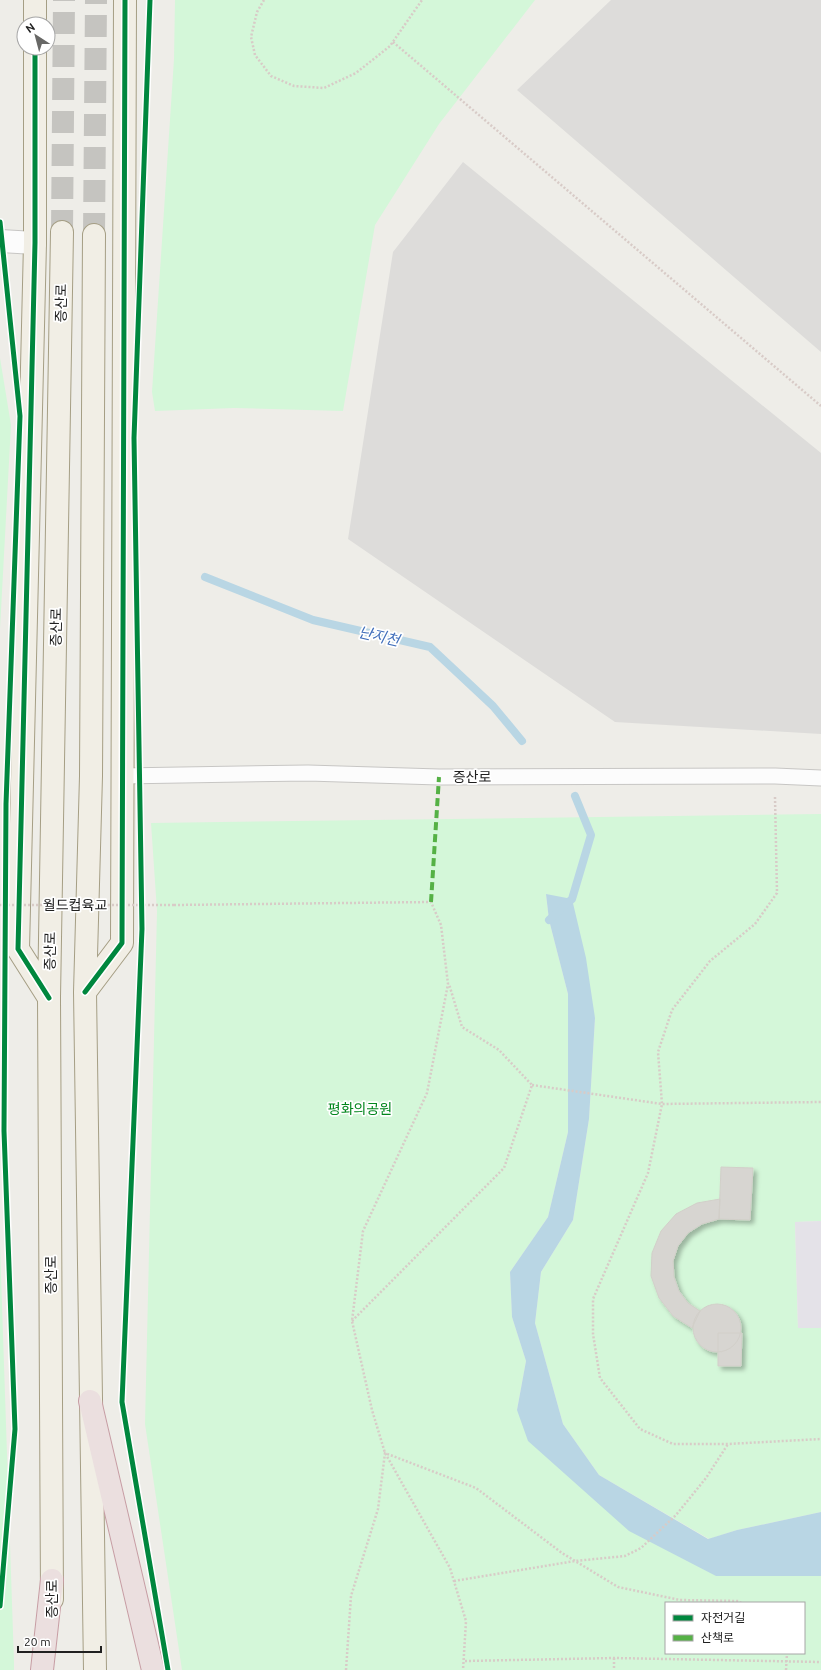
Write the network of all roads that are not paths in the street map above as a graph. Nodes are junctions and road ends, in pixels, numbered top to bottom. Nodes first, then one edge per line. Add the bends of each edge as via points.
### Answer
1 (35, 0) edge
2 (125, 0) edge
3 (35, 16) edge
4 (35, 56) edge
5 (62, 232) tunnel mouth
6 (94, 235) tunnel mouth
7 (0, 241) edge
8 (35, 243) junction
9 (122, 776) junction
10 (821, 778) edge
11 (85, 992) junction
12 (49, 998) junction
13 (90, 1401) junction
14 (52, 1580) junction
15 (42, 1670) edge
16 (52, 1670) edge
17 (95, 1670) edge
18 (153, 1670) edge

1 - 3 main road
2 - 9 main road
4 - 8 main road
5 - 12 main road, 증산로
6 - 11 main road via 91,776
7 - 8 street
8 - 12 main road via 18,949
9 - 10 lane, 증산로 via 308,773 438,777
9 - 11 main road via 122,943
11 - 13 main road
12 - 14 main road, 증산로
13 - 17 main road
13 - 18 highway
14 - 15 highway
14 - 16 main road, 증산로

